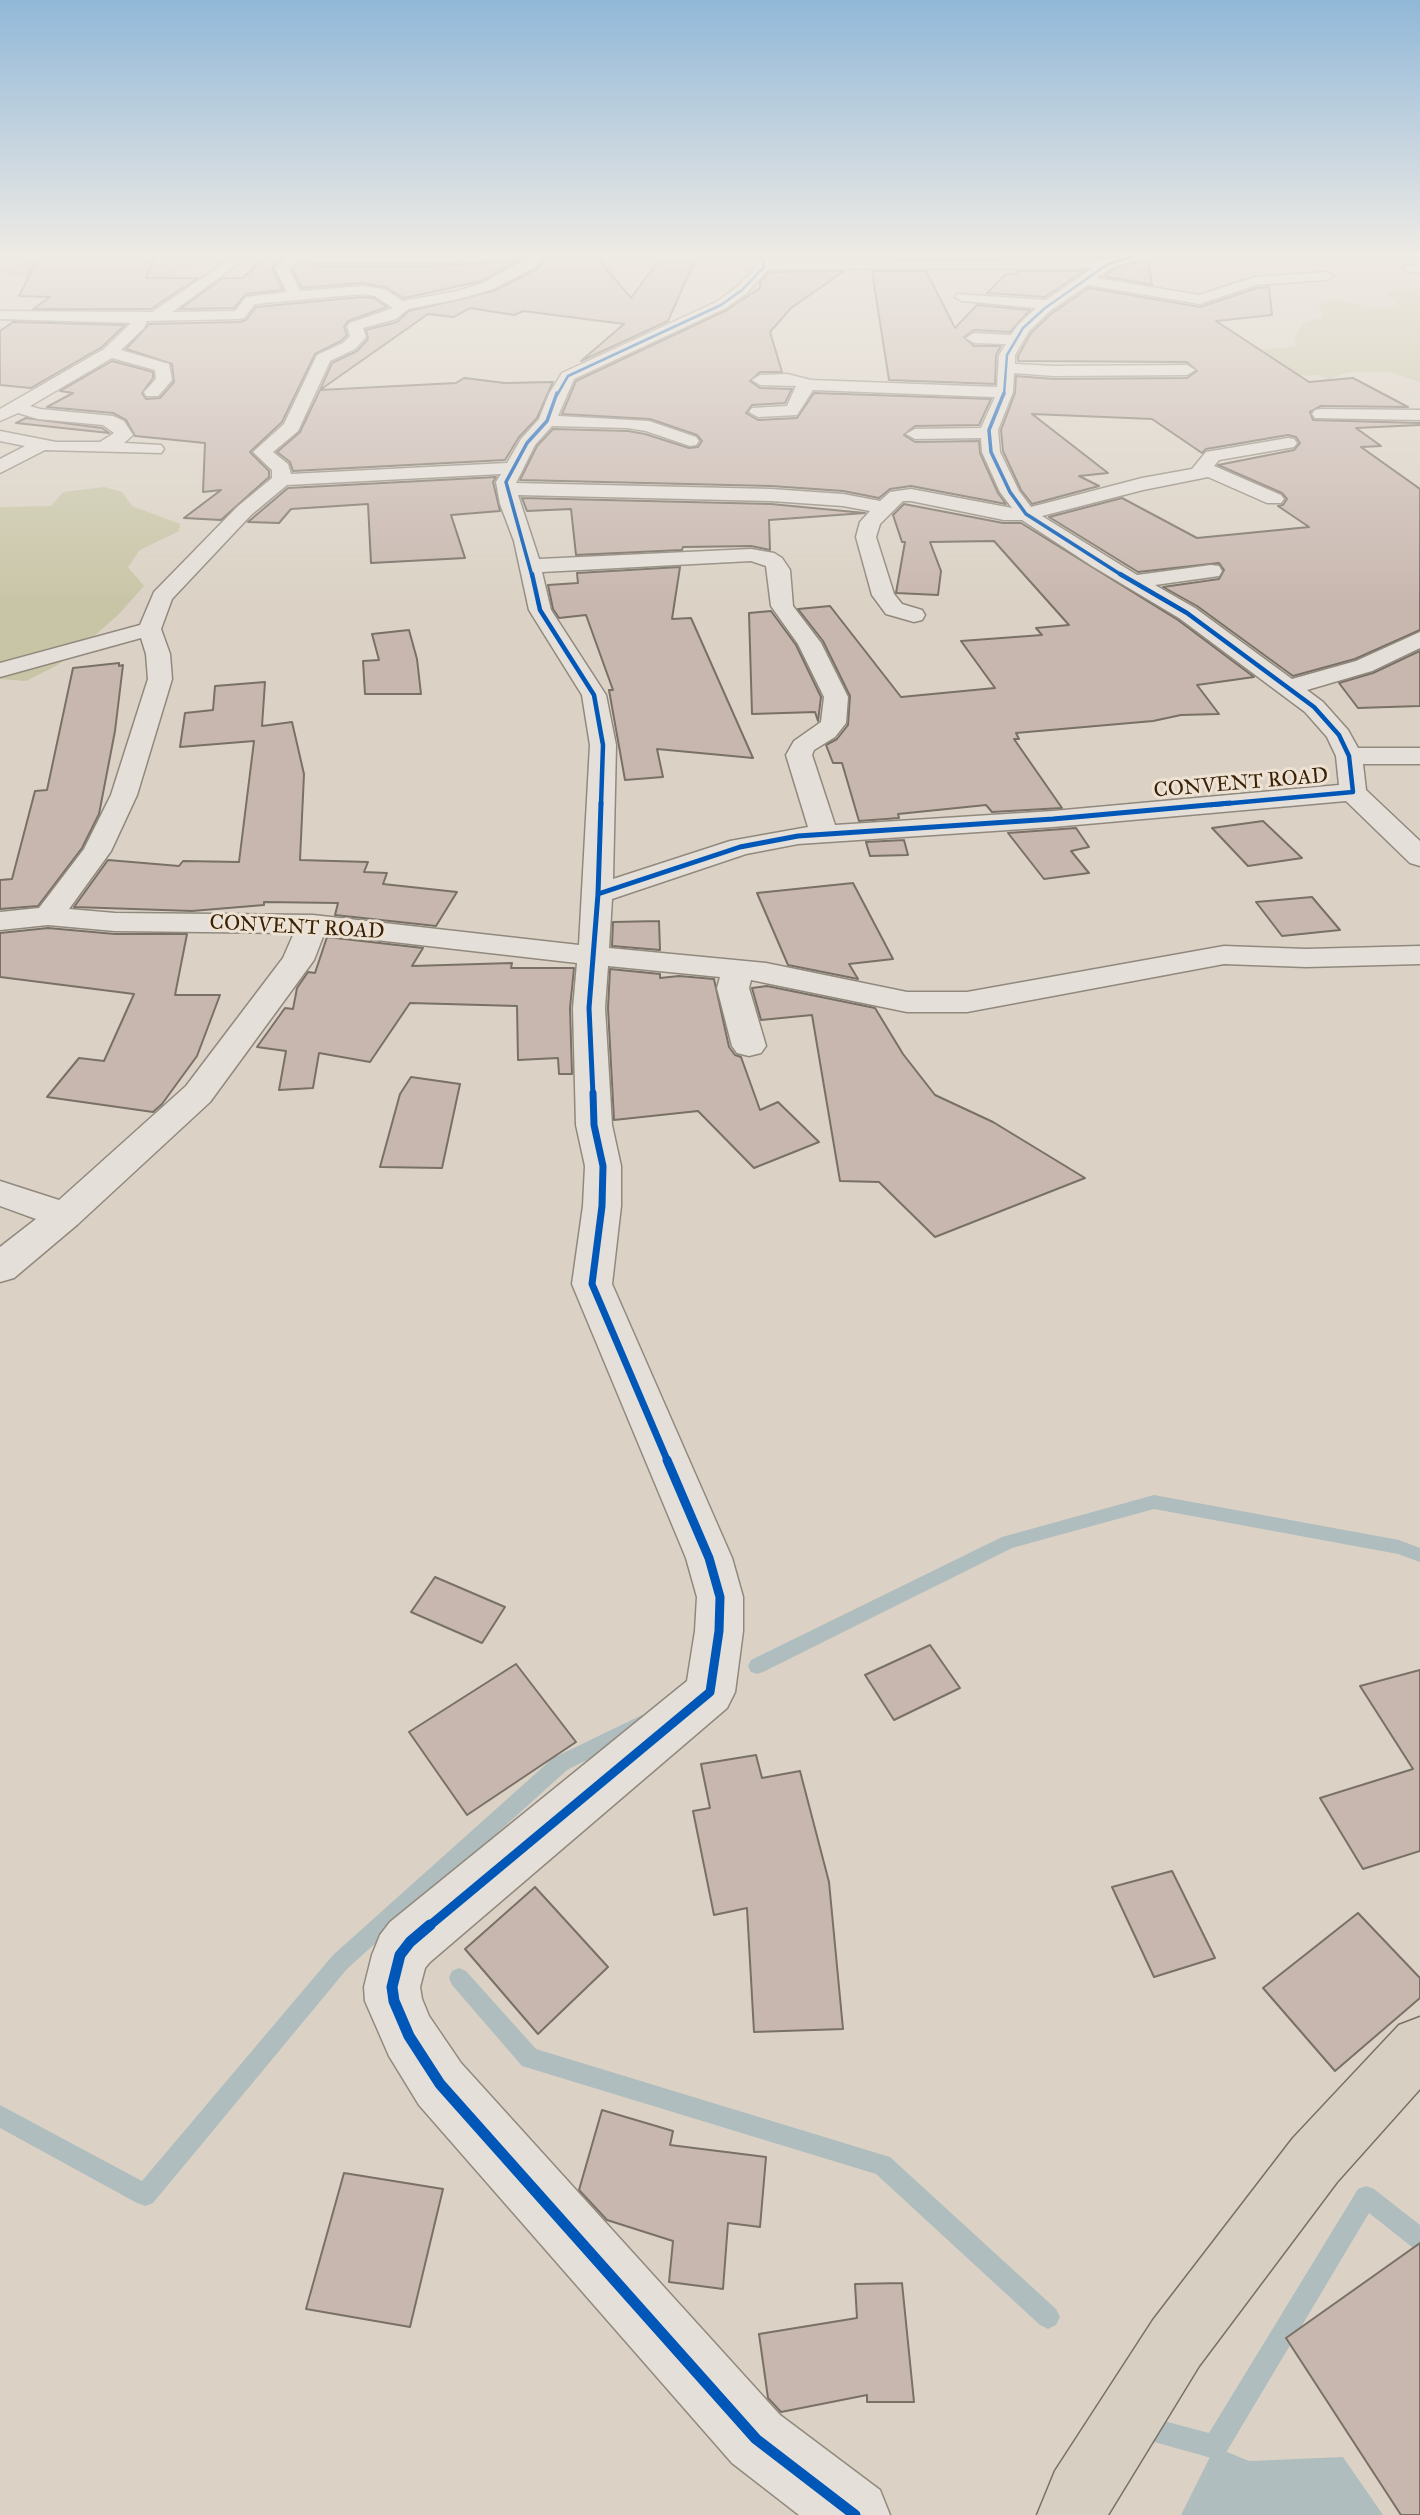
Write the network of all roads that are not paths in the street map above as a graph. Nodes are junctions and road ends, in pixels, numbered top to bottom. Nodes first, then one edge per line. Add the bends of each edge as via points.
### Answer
1 (81, 369) edge
2 (163, 369) edge
3 (318, 369) edge
4 (585, 369) edge
5 (1006, 369) edge
6 (1028, 369) edge
7 (1187, 370) dead end
8 (760, 380) dead end
9 (811, 385) junction
10 (152, 392) dead end
11 (1005, 392) junction
12 (18, 407) junction
13 (758, 412) dead end
14 (1321, 414) dead end
15 (1420, 415) edge
16 (0, 416) edge
17 (547, 421) junction
18 (0, 425) edge
19 (989, 433) junction
20 (0, 434) edge
21 (915, 434) dead end
22 (690, 441) dead end
23 (1288, 443) dead end
24 (41, 444) junction
25 (107, 446) junction
26 (155, 449) dead end
27 (0, 467) edge
28 (1199, 472) junction
29 (510, 479) junction
30 (282, 480) junction
31 (1274, 499) dead end
32 (884, 508) junction
33 (1026, 514) junction
34 (548, 540) dead end
35 (524, 541) junction
36 (531, 566) junction
37 (1211, 571) dead end
38 (1133, 582) junction
39 (914, 615) dead end
40 (150, 629) junction
41 (1420, 639) edge
42 (0, 670) edge
43 (1290, 687) junction
44 (1349, 756) junction
45 (1420, 756) edge
46 (1353, 792) junction
47 (824, 834) junction
48 (1420, 857) edge
49 (598, 894) junction
50 (24, 918) edge
51 (313, 924) junction
52 (0, 942) edge
53 (593, 954) junction
54 (1420, 955) edge
55 (738, 970) junction
56 (749, 1046) dead end
57 (0, 1193) edge
58 (65, 1215) junction
59 (0, 1268) edge
60 (1420, 2046) edge
61 (855, 2515) edge
62 (1072, 2515) edge

1 - 12 street
2 - 10 street via 164,380
3 - 30 street via 292,426 262,452 281,468
4 - 17 street via 568,376
5 - 11 street
6 - 7 street
8 - 9 street via 787,379
9 - 11 street
9 - 13 street via 803,388 791,411
11 - 19 street
12 - 16 street
12 - 25 street via 38,414 107,420 118,425 124,435
14 - 15 street
17 - 22 street via 628,423
17 - 29 street via 527,443
18 - 20 street via 4,426
19 - 21 street
19 - 33 street, CONVENT ROAD via 991,453
20 - 24 street
23 - 28 street via 1213,456
24 - 25 street
24 - 27 street
25 - 26 street
28 - 31 street via 1217,473
28 - 33 street
29 - 30 street
29 - 32 street via 843,500
29 - 35 street
30 - 40 street via 244,511 162,597
32 - 33 street via 895,497 911,495 1004,514
32 - 39 street via 870,522 866,537 883,595 894,609
33 - 38 street, CONVENT ROAD
34 - 35 street
35 - 36 street
36 - 47 street via 751,555 775,562 782,606 809,643 835,697 833,723 803,746 799,755
36 - 49 street via 540,610 594,695 603,745
37 - 38 street
38 - 43 street, CONVENT ROAD via 1188,613
40 - 42 street
40 - 50 street via 160,679 124,795 97,851
41 - 43 street via 1364,666
43 - 44 street, CONVENT ROAD via 1339,734
44 - 45 street
44 - 46 street, CONVENT ROAD
46 - 47 street, CONVENT ROAD
46 - 48 street
47 - 49 street, CONVENT ROAD via 740,846
49 - 53 street
50 - 51 street, CONVENT ROAD
50 - 52 street
51 - 53 street, CONVENT ROAD
51 - 58 street via 298,960 198,1094
53 - 55 street, CONVENT ROAD
53 - 61 street via 589,1008 603,1206 592,1284 709,1558 720,1597 710,1692 410,1942 395,1972 394,2001 409,2036 440,2084 756,2439
54 - 55 street, CONVENT ROAD via 1224,955 967,1002 907,1002
55 - 56 street via 733,988
57 - 58 street
58 - 59 street
60 - 62 main road via 1315,2160 1175,2343

